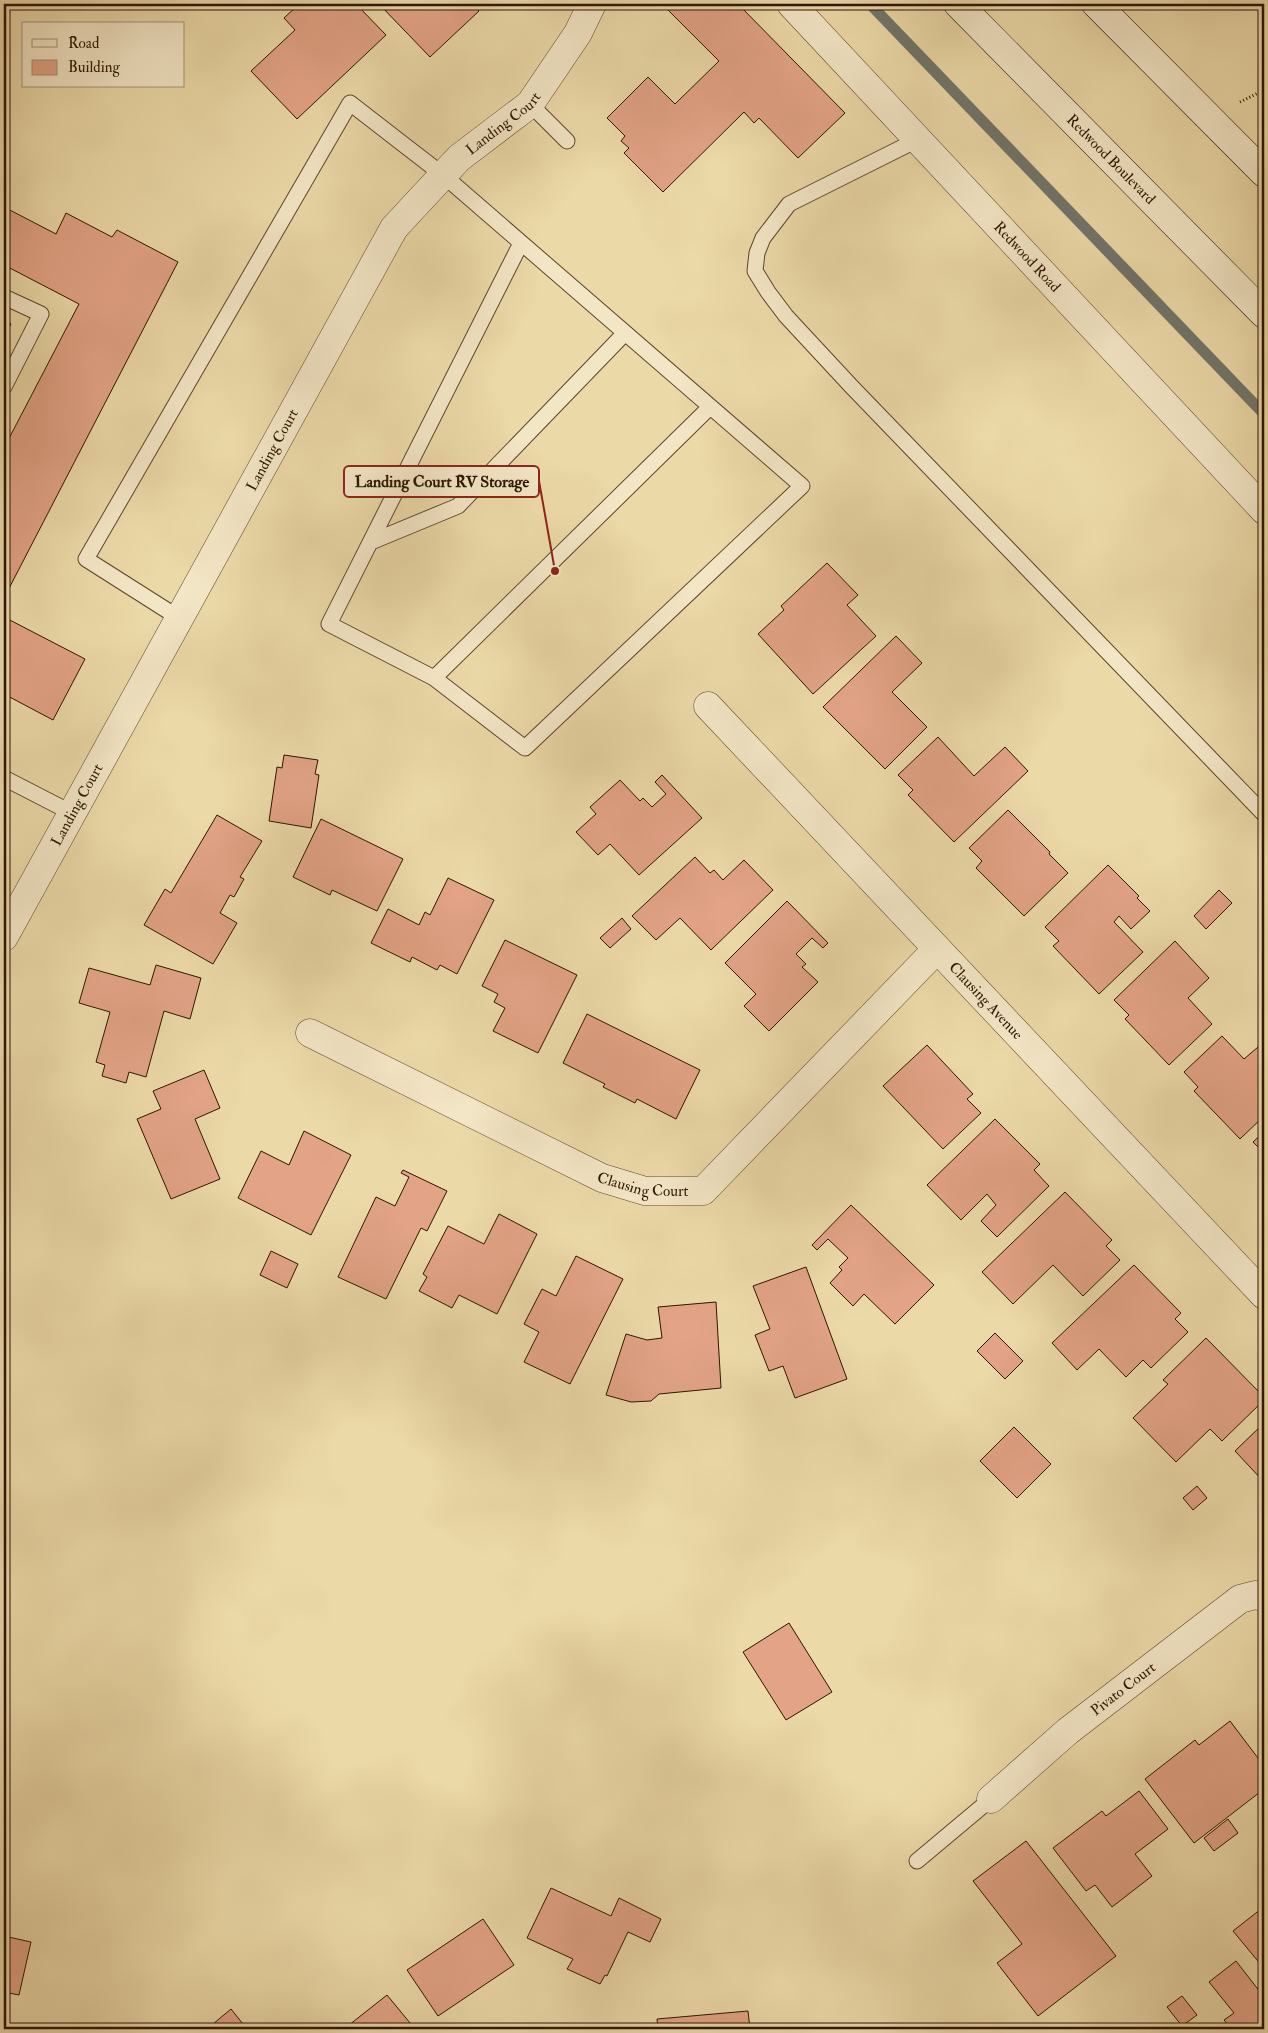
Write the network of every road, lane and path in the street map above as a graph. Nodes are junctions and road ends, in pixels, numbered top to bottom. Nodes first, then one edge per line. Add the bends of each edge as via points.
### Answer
1 (592, 4) edge
2 (791, 4) edge
3 (958, 4) edge
4 (1096, 4) edge
5 (530, 104) junction
6 (917, 140) junction
7 (567, 141) dead end
8 (1264, 173) edge
9 (443, 175) junction
10 (521, 243) junction
11 (4, 297) edge
12 (1264, 314) edge
13 (625, 333) junction
14 (4, 387) edge
15 (710, 407) junction
16 (1264, 510) edge
17 (371, 542) junction
18 (179, 618) junction
19 (434, 678) junction
20 (708, 706) dead end
21 (4, 778) edge
22 (72, 813) junction
23 (1264, 814) edge
24 (4, 938) edge
25 (937, 949) junction
26 (310, 1033) dead end
27 (1264, 1295) edge
28 (1264, 1597) edge
29 (990, 1799) joint
30 (917, 1861) dead end

1 - 5 street, Landing Court via 578,33
2 - 6 street, Redwood Road
3 - 12 street, Redwood Boulevard
4 - 8 street
5 - 7 lane
5 - 9 street, Landing Court via 459,158
6 - 16 street, Redwood Road
6 - 23 lane via 789,204 762,238 755,271 786,316 851,386
9 - 10 lane
9 - 18 street, Landing Court via 394,228
9 - 18 lane via 350,103 86,558
10 - 13 lane
10 - 17 lane
11 - 14 lane via 40,314
13 - 15 lane
13 - 17 lane via 458,506
15 - 19 lane
15 - 19 lane via 802,486 525,748
17 - 19 lane via 329,624
18 - 22 street, Landing Court
20 - 25 street, Clausing Avenue
21 - 22 lane
22 - 24 street, Landing Court
25 - 26 street, Clausing Court via 703,1191 645,1191 602,1178
25 - 27 street, Clausing Avenue
28 - 29 street, Pivato Court via 1240,1599 1068,1731
29 - 30 lane

